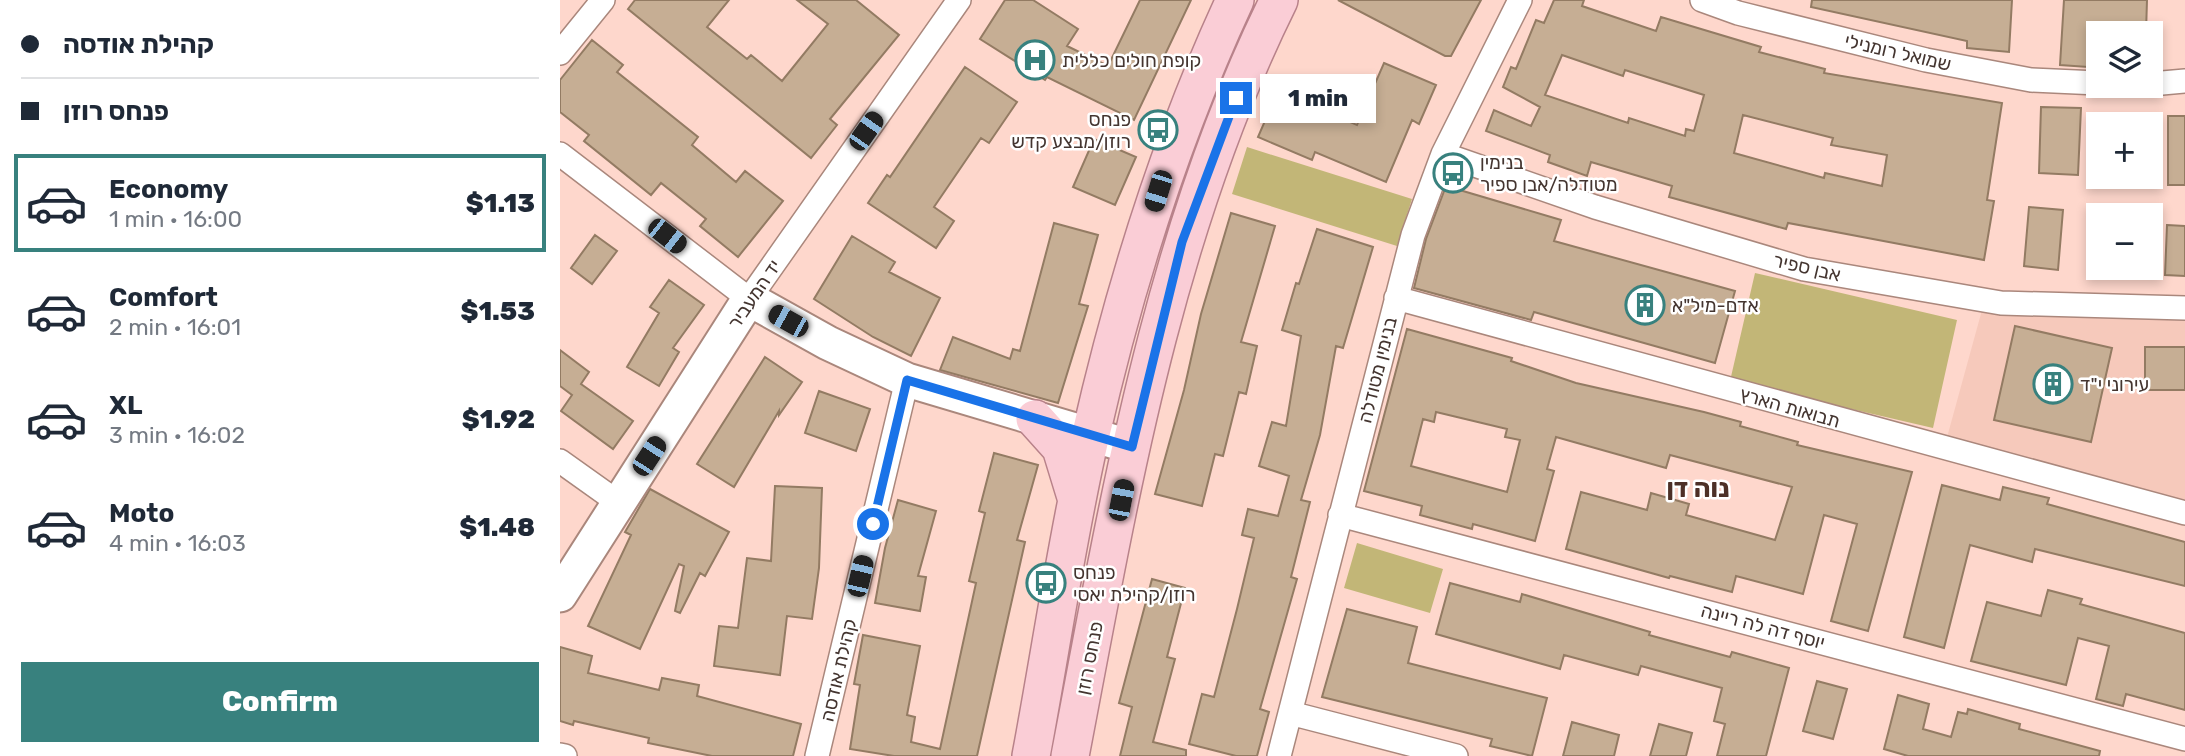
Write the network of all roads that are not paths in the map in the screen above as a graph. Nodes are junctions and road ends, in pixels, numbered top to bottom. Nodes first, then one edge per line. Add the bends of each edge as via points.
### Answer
1 (603, 0) edge
2 (959, 0) edge
3 (1235, 0) edge
4 (1279, 0) edge
5 (1520, 0) edge
6 (1702, 0) edge
7 (560, 53) edge
8 (2185, 81) edge
9 (2086, 82) edge
10 (2163, 83) edge
11 (560, 154) edge
12 (1443, 154) junction
13 (1396, 298) junction
14 (749, 299) junction
15 (2185, 307) edge
16 (907, 380) junction
17 (1035, 419) junction
18 (1090, 435) junction
19 (1132, 447) junction
20 (560, 461) edge
21 (1077, 500) junction
22 (619, 503) junction
23 (2185, 513) edge
24 (1340, 515) junction
25 (560, 595) edge
26 (1290, 713) junction
27 (2185, 739) edge
28 (560, 755) edge
29 (565, 756) edge
30 (817, 756) edge
31 (1031, 756) edge
32 (1070, 756) edge
33 (1279, 756) edge
34 (1456, 756) edge

1 - 7 street
2 - 14 street, יד המעביר
3 - 18 main road, פנחס רוזן via 1171,149
4 - 19 main road, פנחס רוזן via 1254,50 1182,242
5 - 12 street, בנימין מטודלה
6 - 9 street, שמואל רומנילי via 1926,60 2031,80
8 - 10 street
11 - 14 street
12 - 13 street, בנימין מטודלה
12 - 15 street, אבן ספיר via 1595,207 1804,269 2001,303
13 - 23 street, תבואות הארץ
13 - 24 street, בנימין מטודלה
14 - 16 street
14 - 22 street, יד המעביר
16 - 17 street
16 - 30 street, קהילת אודסה
17 - 18 street
17 - 21 main road via 1061,448
18 - 19 street
18 - 21 main road, פנחס רוזן
19 - 32 main road, פנחס רוזן
20 - 22 street
21 - 31 main road, פנחס רוזן
22 - 25 street, יד המעביר
24 - 26 street, בנימין מטודלה
24 - 27 street, יוסף דה לה ריינה
26 - 33 street, בנימין מטודלה
26 - 34 street
28 - 29 street

